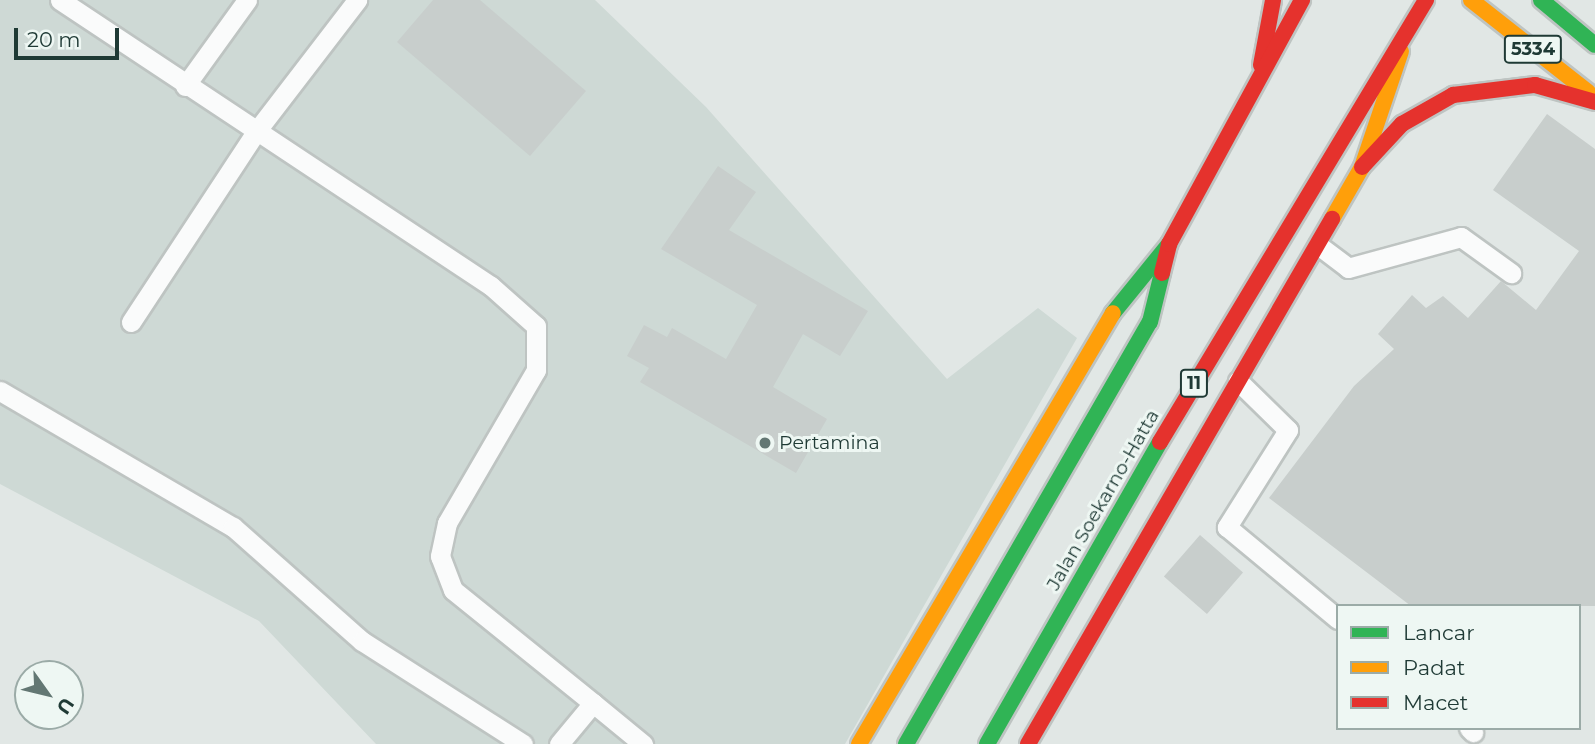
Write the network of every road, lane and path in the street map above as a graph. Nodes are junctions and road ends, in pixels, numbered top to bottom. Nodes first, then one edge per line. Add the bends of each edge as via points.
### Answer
1 (60, 0) edge
2 (247, 0) edge
3 (357, 0) edge
4 (1273, 0) edge
5 (1303, 0) edge
6 (1426, 0) edge
7 (1471, 0) edge
8 (1542, 0) edge
9 (1409, 26) junction
10 (1595, 45) edge
11 (186, 86) junction
12 (1255, 87) junction
13 (1595, 100) edge
14 (255, 133) junction
15 (1362, 167) junction
16 (1169, 244) junction
17 (1318, 245) junction
18 (1511, 273) dead end
19 (131, 322) dead end
20 (1238, 381) junction
21 (0, 391) edge
22 (1336, 617) edge
23 (593, 703) junction
24 (523, 744) edge
25 (559, 744) edge
26 (643, 744) edge
27 (859, 744) edge
28 (906, 744) edge
29 (987, 744) edge
30 (1028, 744) edge

1 - 11 lane
2 - 11 lane
3 - 14 lane
4 - 12 main road
5 - 12 main road
6 - 9 main road, Jalan Soekarno-Hatta / 11
7 - 13 main road, 5334
8 - 10 main road, 5334
9 - 15 main road, Jalan Soekarno-Hatta
9 - 29 main road, Jalan Soekarno-Hatta / 11 via 1251,284
11 - 14 lane
12 - 16 main road
13 - 15 main road via 1535,85 1453,95 1402,124
14 - 19 lane
14 - 23 lane via 491,286 536,326 536,370 447,523 440,556 453,590
15 - 17 main road, Jalan Soekarno-Hatta
16 - 27 main road via 1116,307
16 - 28 main road via 1150,322
17 - 18 lane via 1348,268 1461,237
17 - 20 main road, Jalan Soekarno-Hatta
20 - 22 lane via 1288,430 1227,527
20 - 30 main road, Jalan Soekarno-Hatta
21 - 24 lane via 233,527 372,648
23 - 25 lane
23 - 26 lane

